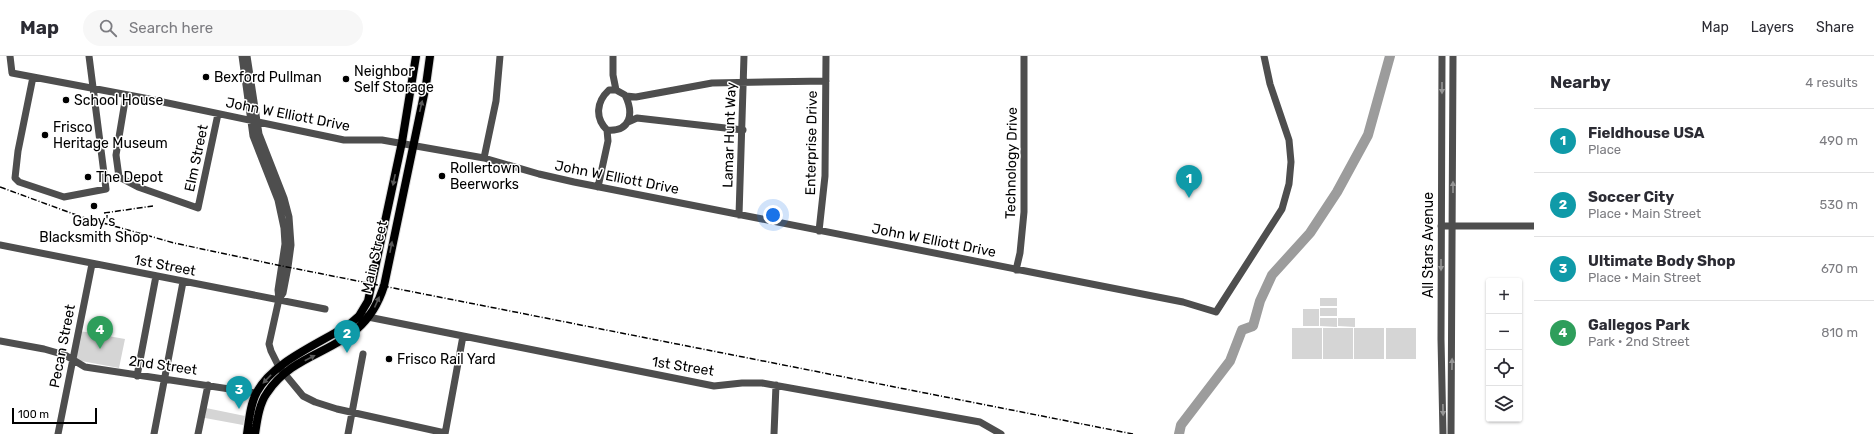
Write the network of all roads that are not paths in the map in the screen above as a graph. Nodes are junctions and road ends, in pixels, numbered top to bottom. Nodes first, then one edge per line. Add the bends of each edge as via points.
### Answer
1 (10, 56) edge
2 (89, 56) edge
3 (242, 56) edge
4 (247, 56) edge
5 (416, 56) edge
6 (430, 56) edge
7 (500, 56) edge
8 (613, 56) edge
9 (744, 56) edge
10 (826, 56) edge
11 (1024, 56) edge
12 (1264, 56) edge
13 (1442, 56) edge
14 (1453, 56) edge
15 (33, 77) junction
16 (826, 81) junction
17 (744, 82) junction
18 (93, 88) junction
19 (612, 90) junction
20 (126, 95) junction
21 (626, 96) junction
22 (636, 97) junction
23 (630, 107) junction
24 (1442, 108) junction
25 (1453, 109) junction
26 (218, 114) junction
27 (637, 118) junction
28 (254, 120) junction
29 (628, 122) junction
30 (607, 130) junction
31 (742, 130) junction
32 (616, 131) junction
33 (608, 141) junction
34 (402, 142) junction
35 (413, 144) junction
36 (484, 158) junction
37 (598, 187) junction
38 (739, 215) junction
39 (1441, 226) junction
40 (1453, 226) junction
41 (1534, 226) edge
42 (819, 231) junction
43 (0, 245) edge
44 (92, 264) junction
45 (1016, 270) junction
46 (156, 276) junction
47 (183, 282) junction
48 (279, 299) junction
49 (325, 309) dead end
50 (359, 316) junction
51 (369, 318) junction
52 (463, 336) junction
53 (0, 341) edge
54 (363, 354) dead end
55 (72, 358) junction
56 (279, 367) junction
57 (284, 374) junction
58 (137, 376) junction
59 (164, 380) junction
60 (208, 384) junction
61 (776, 385) junction
62 (1442, 387) junction
63 (1451, 387) junction
64 (256, 393) junction
65 (352, 412) junction
66 (445, 433) edge
67 (58, 434) edge
68 (154, 434) edge
69 (198, 434) edge
70 (247, 434) edge
71 (255, 434) edge
72 (348, 434) edge
73 (774, 434) edge
74 (1001, 434) edge
75 (1443, 434) edge
76 (1451, 434) edge

1 - 15 street, John W Elliott Drive via 12,74
2 - 18 street
3 - 28 street
4 - 28 street
5 - 34 main road, Main Street
35 -> 6 main road, Main Street
7 - 36 street via 496,101
8 - 19 street
9 - 17 street, Lamar Hunt Way
10 - 16 street, Enterprise Drive
11 - 45 street, Technology Drive via 1024,212
12 - 45 street, John W Elliott Drive via 1270,84 1289,140 1289,184 1282,209 1216,312 1183,302
13 -> 24 street, All Stars Avenue
14 - 25 street, All Stars Avenue
15 - 18 street, John W Elliott Drive
15 - 18 street via 15,178 19,182 64,197 106,189
16 - 17 street
16 - 42 street, Enterprise Drive via 825,176
17 - 22 street via 712,83
17 - 31 street, Lamar Hunt Way
18 - 20 street, John W Elliott Drive
19 - 21 street
19 - 30 street via 603,95 598,111 602,125
20 - 26 street, John W Elliott Drive
20 - 26 street, Elm Street via 116,155 119,177 138,187 198,208
21 - 22 street
21 - 23 street
22 - 23 street
23 - 27 street
23 - 29 street
24 - 25 street
24 - 39 street, All Stars Avenue
40 -> 25 street, All Stars Avenue
26 - 28 street, John W Elliott Drive
27 - 29 street
27 - 31 street
28 - 34 street, John W Elliott Drive via 344,140
28 - 48 street via 253,136 282,215 284,244
29 - 32 street
30 - 32 street
30 - 33 street
31 - 38 street, Lamar Hunt Way
32 - 33 street
33 - 37 street
34 - 35 street, John W Elliott Drive
34 -> 50 main road, Main Street via 371,293
35 - 36 street, John W Elliott Drive
51 -> 35 main road, Main Street via 384,286
36 - 37 street, John W Elliott Drive
37 - 38 street, John W Elliott Drive
38 - 42 street, John W Elliott Drive
39 - 40 street
39 -> 62 street, All Stars Avenue
40 - 41 street
63 -> 40 street, All Stars Avenue
42 - 45 street, John W Elliott Drive
43 - 44 street, 1st Street
44 - 46 street, 1st Street
44 - 55 street, Pecan Street
46 - 47 street, 1st Street
46 - 58 street
47 - 48 street, 1st Street
47 - 59 street
48 - 49 street, 1st Street
48 - 56 street via 269,344
50 - 51 street, 1st Street
50 - 56 main road, Main Street via 333,335
51 - 52 street, 1st Street
57 -> 51 main road, Main Street via 356,331
52 - 61 street, 1st Street via 714,386 742,383
52 - 66 street
53 - 55 street, 2nd Street via 44,349
54 - 65 street
55 - 58 street, 2nd Street via 85,366
55 - 67 street, Pecan Street
56 - 57 street
56 -> 64 main road, Main Street
57 - 65 street via 303,396
57 - 71 main road, Main Street via 266,394
58 - 59 street, 2nd Street
59 - 60 street, 2nd Street
59 - 68 street
60 - 64 street, 2nd Street
60 - 69 street
61 - 73 street
61 - 74 street, 1st Street via 980,422
62 - 63 street
62 -> 75 street, All Stars Avenue
63 - 76 street, All Stars Avenue
64 - 70 main road, Main Street
65 - 66 street
65 - 72 street

